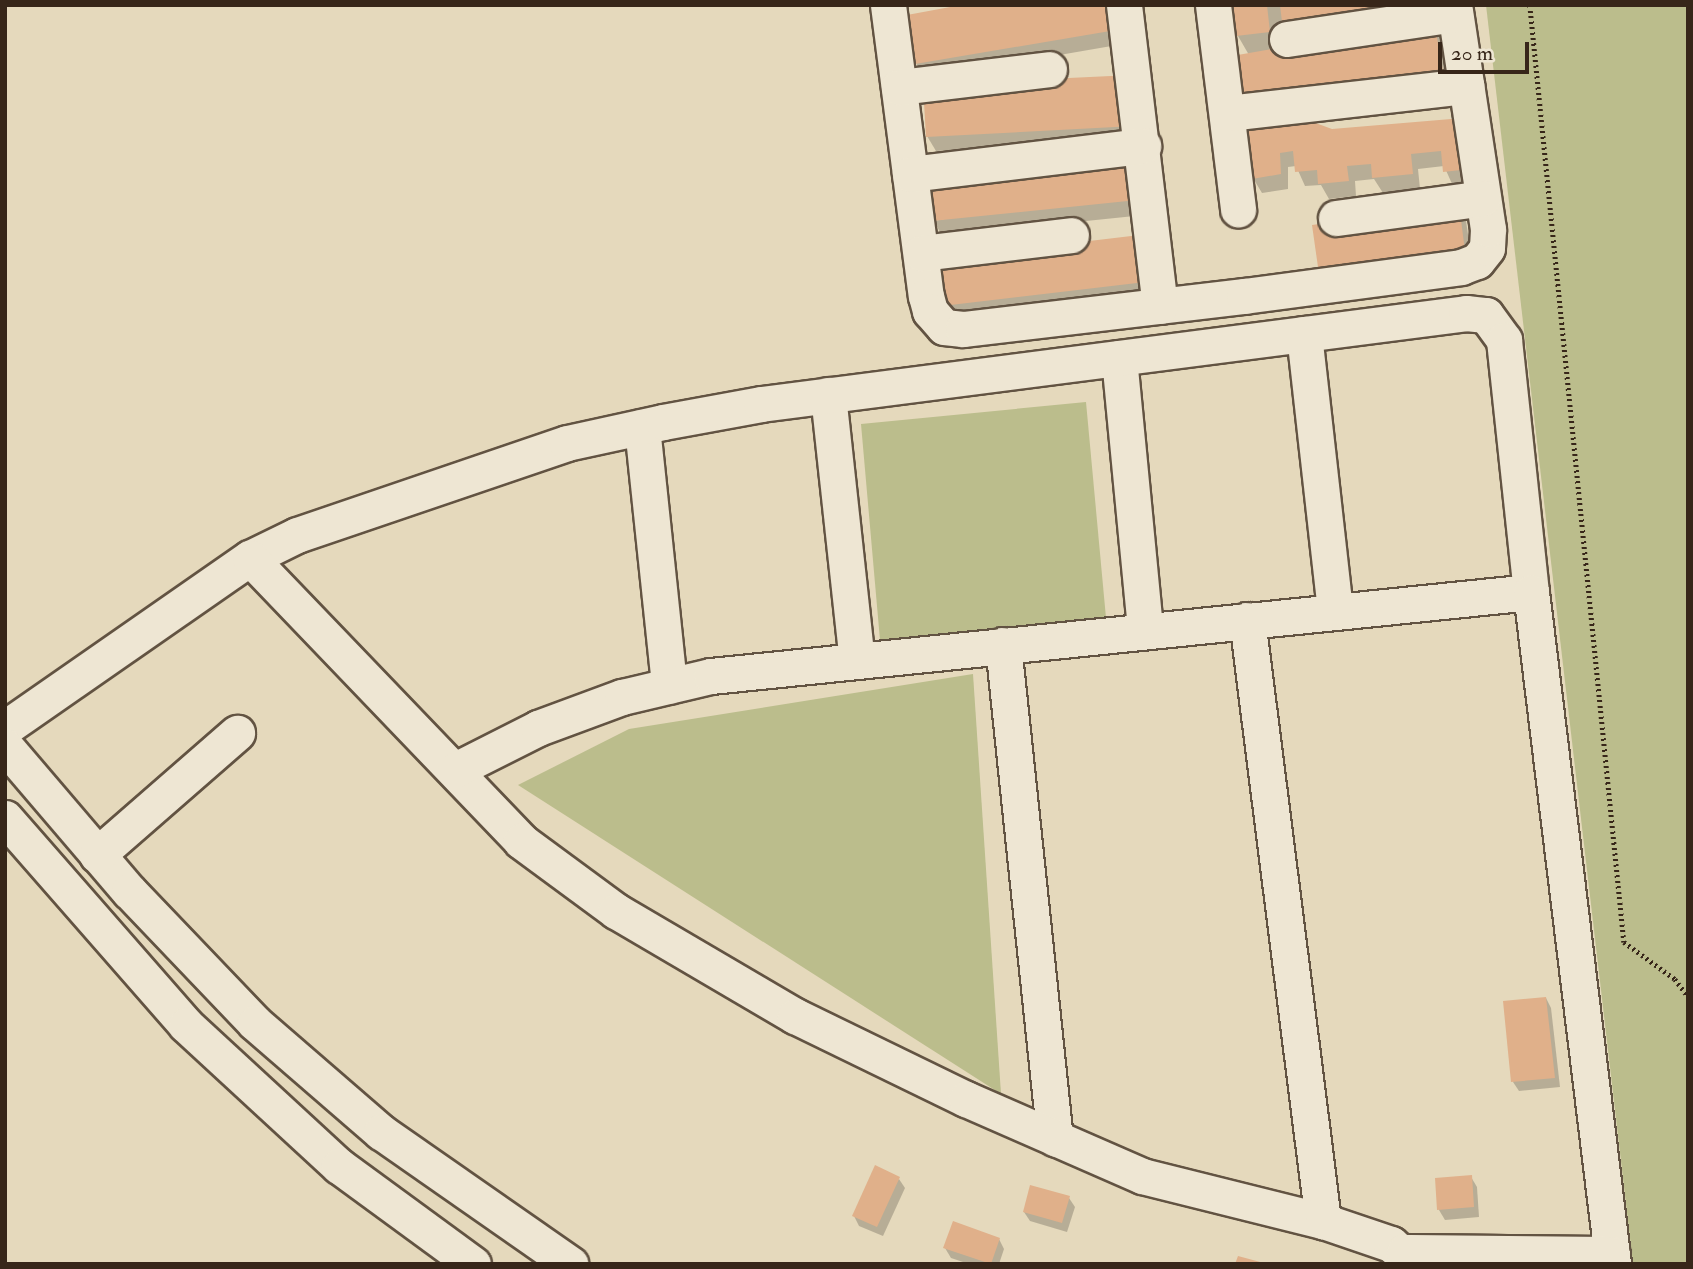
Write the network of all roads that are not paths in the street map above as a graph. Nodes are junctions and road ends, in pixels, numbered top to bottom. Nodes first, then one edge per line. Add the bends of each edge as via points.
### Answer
1 (888, 5) edge
2 (1124, 5) edge
3 (1213, 5) edge
4 (1454, 10) edge
5 (1287, 39) dead end
6 (1049, 69) dead end
7 (1466, 86) junction
8 (899, 87) junction
9 (1228, 113) junction
10 (1143, 146) junction
11 (910, 174) junction
12 (1483, 198) junction
13 (1238, 209) dead end
14 (1336, 218) dead end
15 (1071, 235) dead end
16 (921, 253) junction
17 (1160, 306) junction
18 (1304, 334) junction
19 (1119, 358) junction
20 (828, 395) junction
21 (642, 427) junction
22 (250, 558) junction
23 (1531, 592) junction
24 (1335, 611) junction
25 (1247, 620) junction
26 (1145, 630) junction
27 (1003, 645) junction
28 (857, 660) junction
29 (669, 686) junction
30 (5, 728) edge
31 (237, 733) dead end
32 (5, 746) edge
33 (455, 770) junction
34 (5, 818) edge
35 (97, 855) junction
36 (1055, 1138) junction
37 (489, 1212) junction
38 (1323, 1221) junction
39 (1409, 1258) edge
40 (1613, 1259) edge
41 (466, 1262) edge
42 (570, 1264) edge

1 - 8 street
2 - 10 street
3 - 9 street
4 - 5 street
4 - 7 street
6 - 8 street
7 - 9 street
7 - 12 street
8 - 11 street
9 - 13 street
10 - 11 street
10 - 17 street
11 - 16 street
12 - 14 street
12 - 17 street via 1487,248 1477,261 1461,267
15 - 16 street
16 - 17 street via 930,311 944,327 962,329
18 - 19 street
18 - 23 street via 1466,313 1486,314 1498,326 1504,340
18 - 24 street
19 - 20 street
19 - 26 street
20 - 21 street
20 - 28 street
21 - 22 street via 566,443 297,535
21 - 29 street
22 - 30 street
22 - 33 street
23 - 24 street
23 - 40 street
24 - 25 street
25 - 26 street
25 - 38 street
26 - 27 street
27 - 28 street
27 - 36 street
28 - 29 street via 711,676
29 - 33 street via 622,696 538,728
31 - 35 street
32 - 35 street
33 - 36 street via 521,841 616,911 795,1016
34 - 41 street via 186,1025 339,1166
35 - 37 street via 255,1024 381,1132
36 - 38 street via 1142,1177
37 - 41 street
37 - 42 street
38 - 39 street
39 - 40 street

